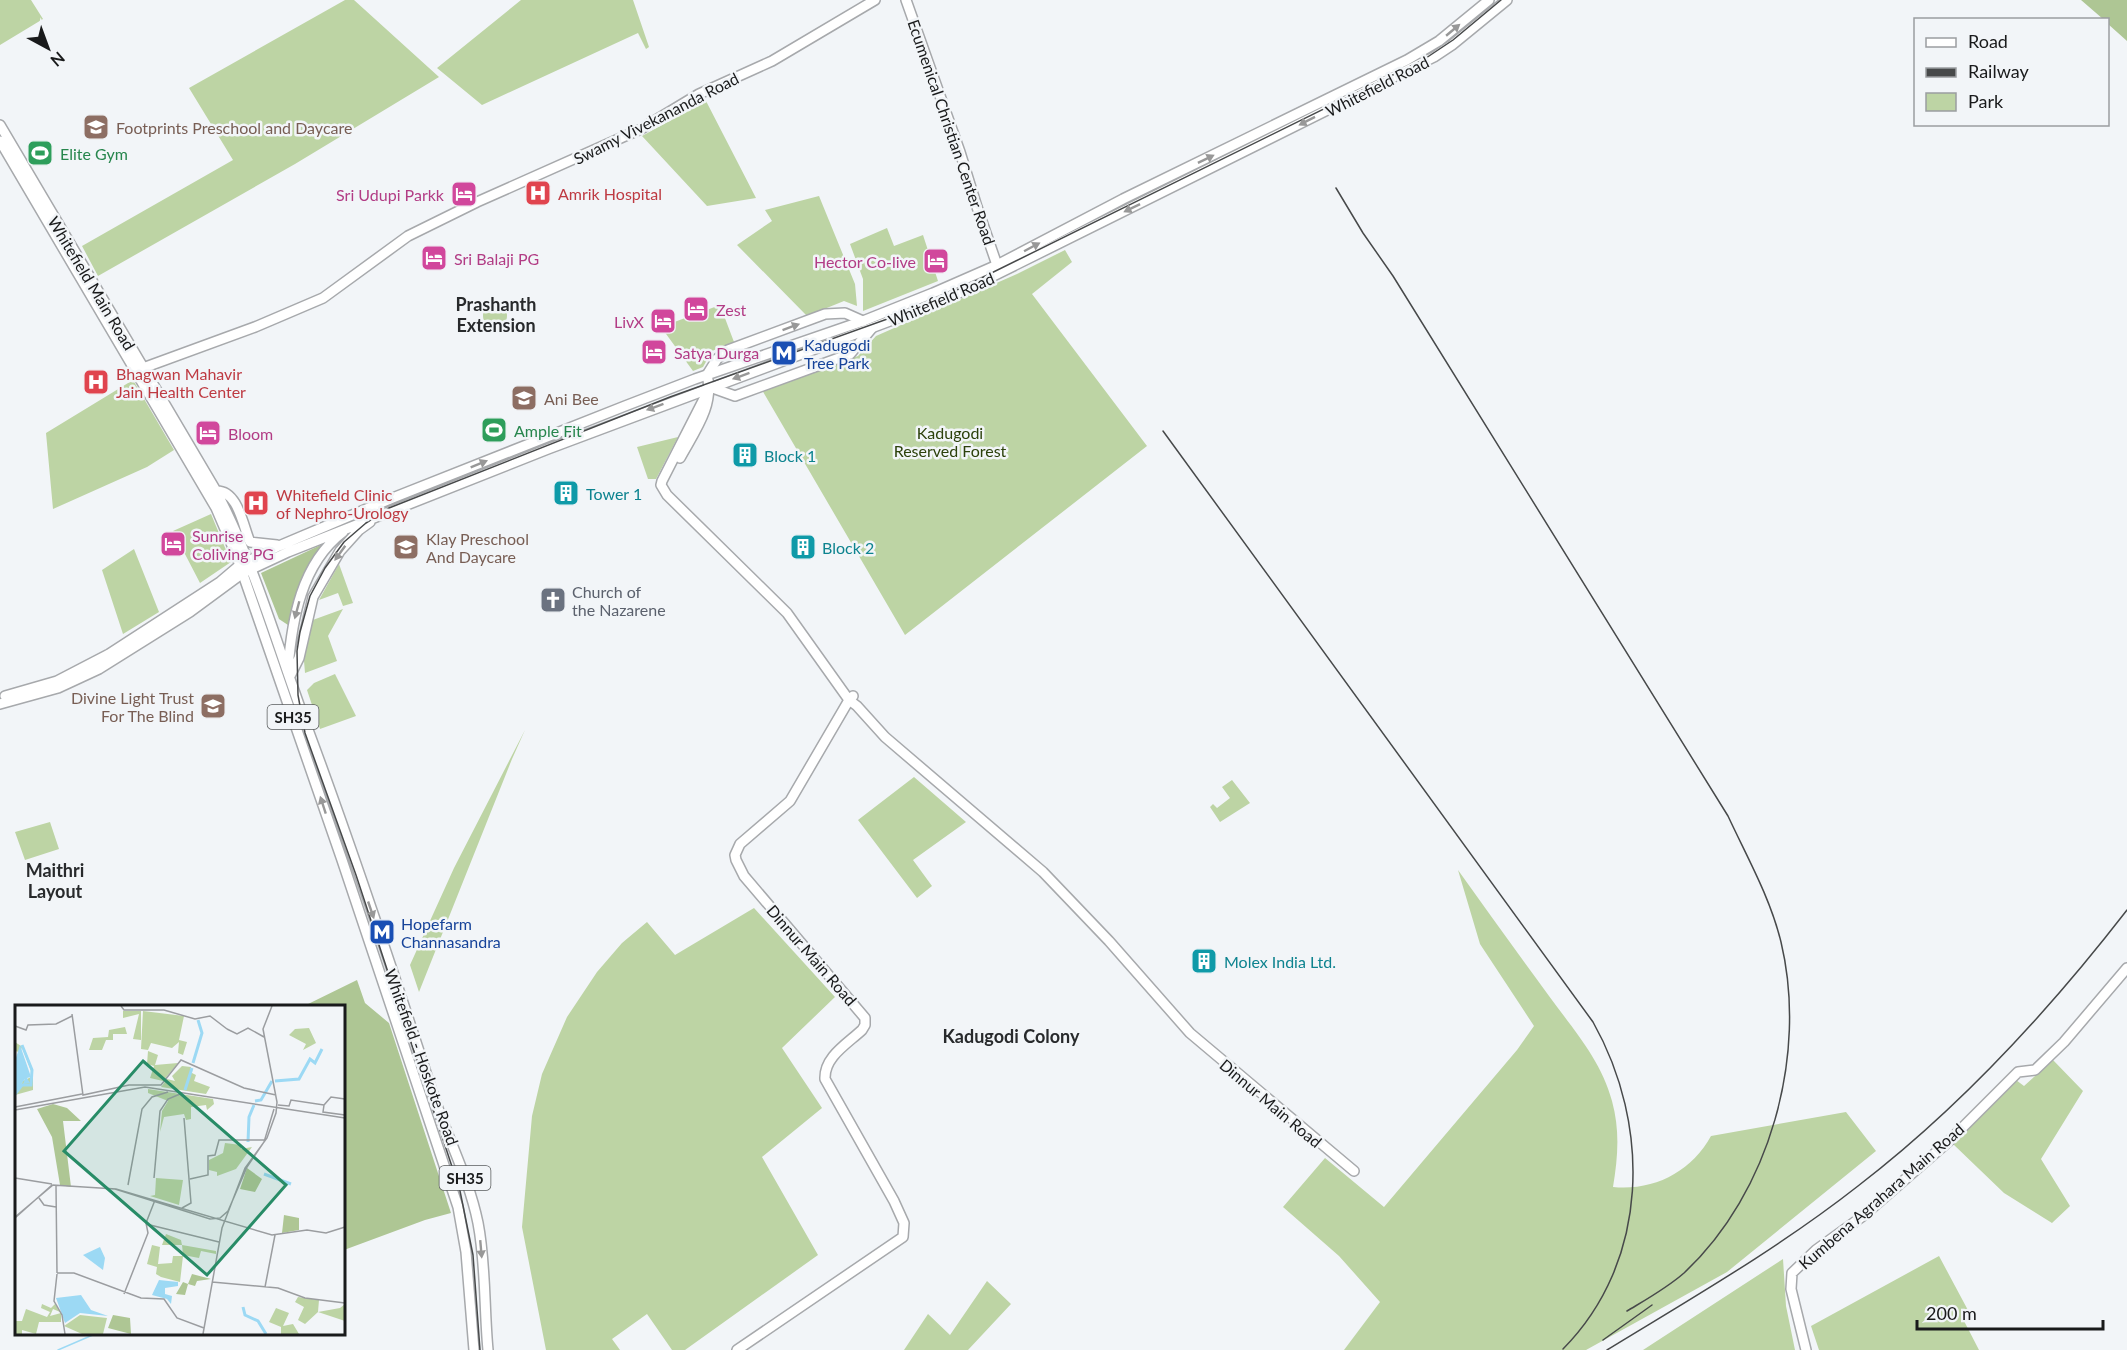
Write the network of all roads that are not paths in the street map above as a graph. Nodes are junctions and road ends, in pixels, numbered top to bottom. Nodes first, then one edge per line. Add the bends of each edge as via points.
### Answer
1 (875, 0) edge
2 (906, 0) edge
3 (1490, 0) edge
4 (1507, 0) edge
5 (0, 125) edge
6 (0, 141) edge
7 (997, 265) junction
8 (863, 321) junction
9 (872, 328) junction
10 (145, 372) junction
11 (707, 375) junction
12 (710, 387) junction
13 (167, 414) dead end
14 (457, 473) junction
15 (443, 478) junction
16 (461, 483) junction
17 (447, 488) junction
18 (216, 491) junction
19 (382, 514) junction
20 (349, 527) junction
21 (279, 546) junction
22 (245, 567) junction
23 (289, 674) junction
24 (57, 685) junction
25 (0, 697) edge
26 (853, 701) junction
27 (0, 704) edge
28 (2127, 968) edge
29 (1354, 1171) dead end
30 (478, 1223) junction
31 (462, 1225) junction
32 (474, 1350) edge
33 (488, 1350) edge
34 (737, 1350) edge
35 (1806, 1350) edge

1 - 10 main road, Swamy Vivekananda Road via 772,61 699,94 641,129 408,237 323,298
2 - 7 main road, Ecumenical Christian Center Road
7 -> 3 main road, Whitefield Road via 1407,60 1439,41
4 -> 9 main road, Whitefield Road via 1434,57 1001,273
5 - 10 main road, Whitefield Main Road / SH35
6 - 22 main road, Whitefield Main Road / SH35 via 216,508
7 - 8 main road, Whitefield Road
8 - 11 main road, Whitefield Road
11 -> 8 main road via 728,350 825,314 845,313
9 -> 12 main road, Whitefield Road
9 - 12 main road via 850,354 735,396
10 - 13 main road
10 - 18 main road, Whitefield Main Road / SH35
11 - 12 main road
14 -> 11 main road, Whitefield Road
12 -> 16 main road, Whitefield Road
12 - 26 main road, Dinnur Main Road via 707,407 669,478 668,488 790,609
14 - 15 main road, Whitefield Road
14 - 16 main road
15 - 17 main road
15 - 21 main road, Whitefield Road
16 - 17 main road, Whitefield Road
17 - 19 main road, Whitefield Road
18 - 21 main road via 232,496 250,542
18 - 22 main road, Whitefield Main Road / SH35 via 228,513
19 - 20 main road, Whitefield Road
19 -> 23 main road via 359,530 340,551 321,582 313,597 300,658
20 - 22 main road, Whitefield Road
20 -> 23 main road via 330,544 304,586 292,631
21 - 22 main road, Whitefield Road
22 - 23 main road, Whitefield - Hoskote Road / SH35
22 - 24 main road
31 -> 22 main road, Whitefield - Hoskote Road / SH35
23 -> 30 main road, Whitefield - Hoskote Road / SH35
24 - 25 main road
24 - 27 main road
26 - 29 main road, Dinnur Main Road via 885,737 1050,879 1190,1033
26 - 34 main road, Dinnur Main Road via 790,801 740,844 736,860 744,876 865,1018 862,1030 829,1060 825,1079 894,1201 904,1223 903,1237
28 - 35 main road, Kumbena Agrahara Main Road via 2035,1070 2018,1072 1941,1148 1792,1273 1791,1289
30 - 31 main road
30 -> 33 main road, Whitefield - Hoskote Road / SH35
31 - 32 main road, Whitefield - Hoskote Road / SH35

